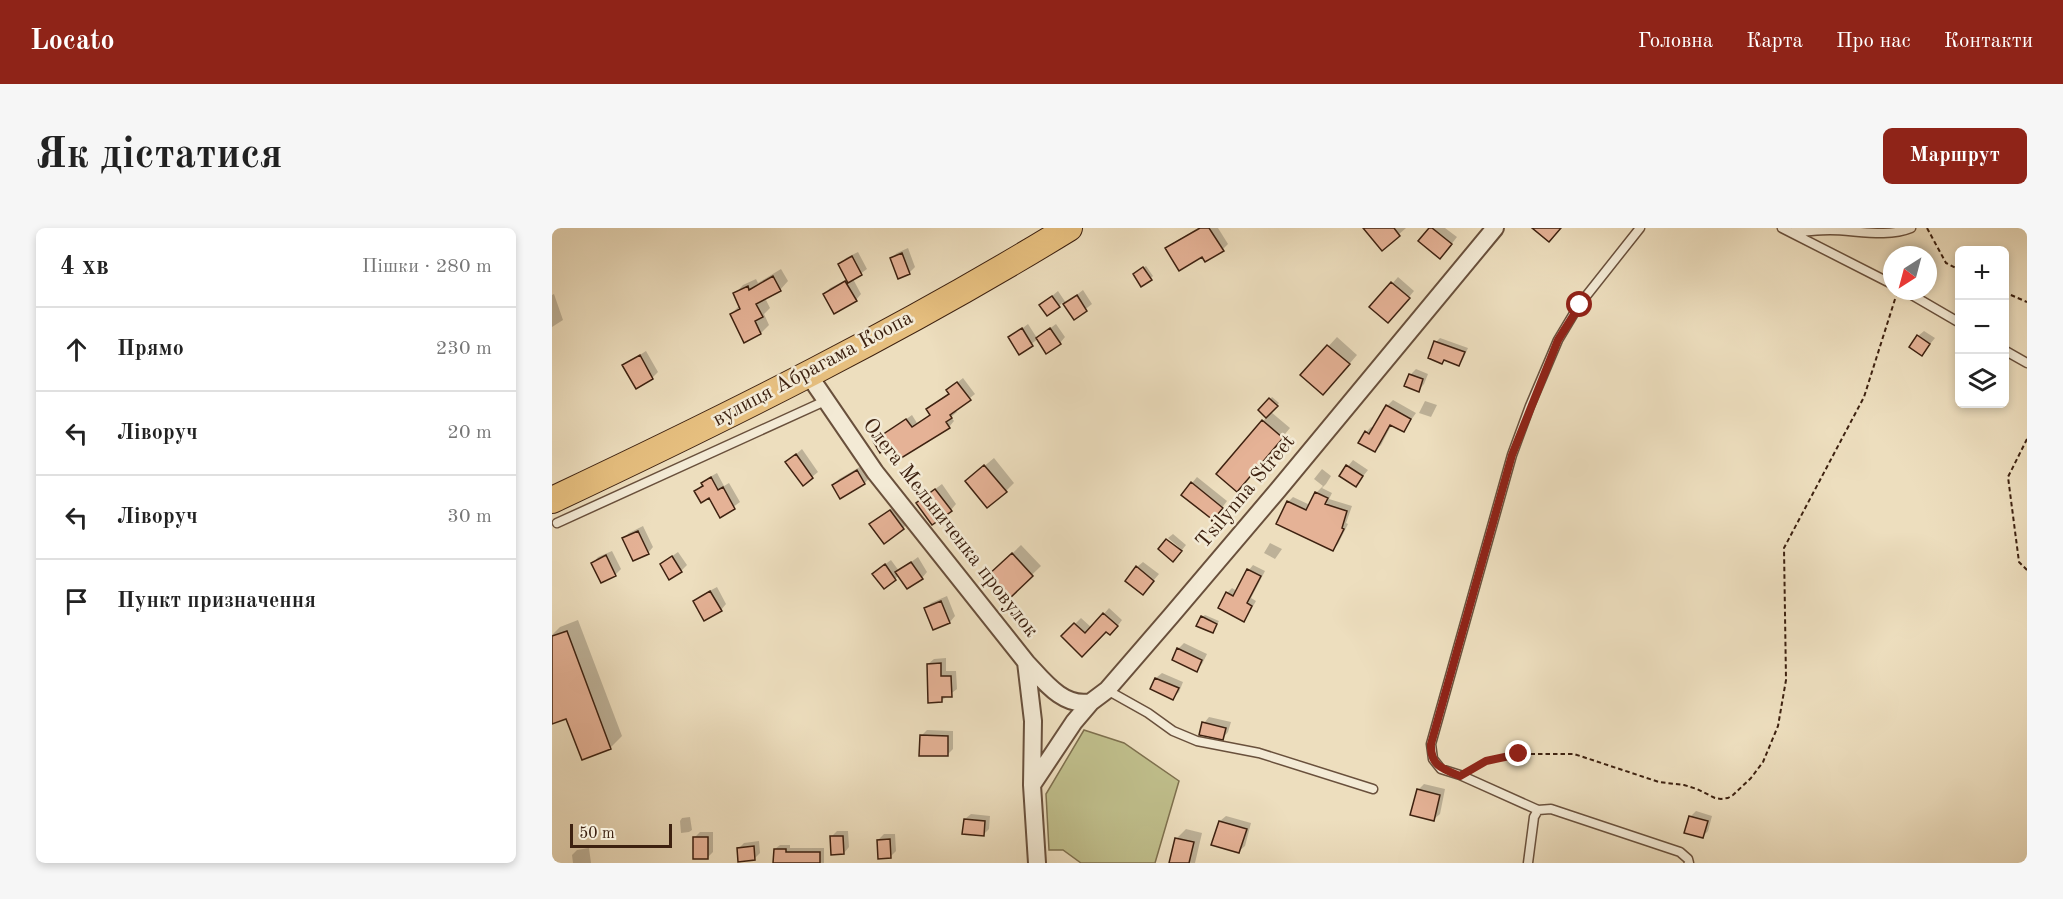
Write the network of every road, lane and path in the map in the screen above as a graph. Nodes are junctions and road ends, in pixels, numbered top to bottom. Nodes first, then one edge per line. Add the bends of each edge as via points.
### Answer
1 (1069, 228) edge
2 (1495, 228) edge
3 (1640, 228) edge
4 (1782, 228) edge
5 (1911, 228) edge
6 (1927, 228) edge
7 (1792, 232) junction
8 (1955, 268) edge
9 (1883, 279) edge
10 (2009, 294) edge
11 (1895, 300) edge
12 (1920, 300) edge
13 (2027, 302) edge
14 (1955, 321) edge
15 (2009, 353) edge
16 (2027, 363) edge
17 (808, 374) junction
18 (825, 401) junction
19 (2027, 439) edge
20 (554, 512) edge
21 (2027, 570) edge
22 (1026, 662) junction
23 (1107, 690) junction
24 (1090, 702) junction
25 (1460, 776) junction
26 (1032, 785) junction
27 (1373, 789) dead end
28 (1538, 810) junction
29 (1037, 863) edge
30 (1528, 863) edge
31 (1689, 863) edge

1 - 17 main road, вулиця Абрагама Коопа
2 - 23 street, Tsilynna Street
3 - 25 lane via 1558,340 1512,455 1431,744 1436,765
4 - 7 lane
5 - 7 lane via 1882,232
6 - 8 path via 1946,263
7 - 9 lane
10 - 13 path
11 - 25 path via 1864,397 1784,548 1786,681 1778,726 1763,762 1751,778 1728,798 1715,798 1697,789 1659,782 1574,754 1519,754 1486,761
12 - 14 lane
15 - 16 lane
17 - 18 street, Олега Мельниченка провулок
17 - 20 main road, вулиця Абрагама Коопа
18 - 20 lane
18 - 22 street, Олега Мельниченка провулок via 875,472
19 - 21 path via 2008,477 2019,562
22 - 24 street via 1051,689 1081,704
22 - 26 street, Олега Мельниченка провулок via 1033,721
23 - 24 street, Tsilynna Street
23 - 27 lane via 1173,731 1197,741 1259,753
24 - 26 street, Tsilynna Street
25 - 28 lane
26 - 29 street, Олега Мельниченка провулок
28 - 30 lane
28 - 31 lane via 1551,809 1680,852

